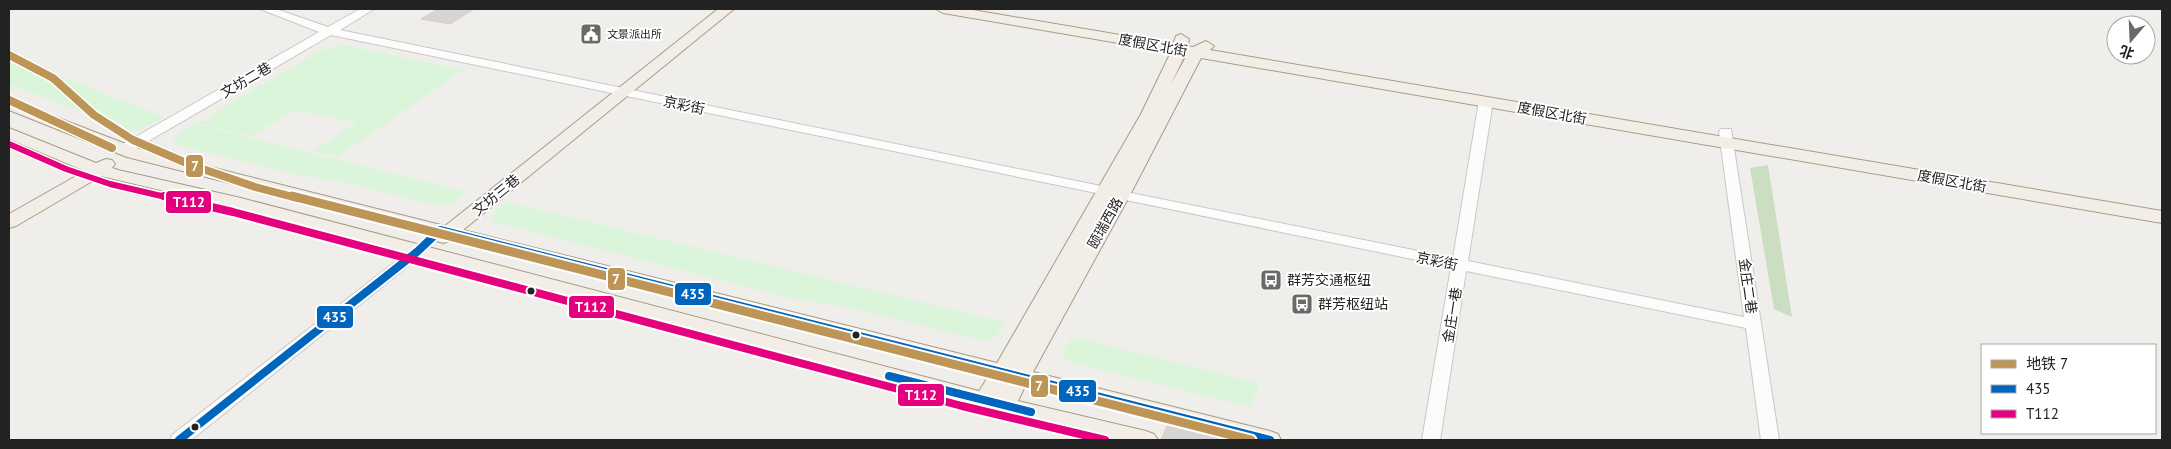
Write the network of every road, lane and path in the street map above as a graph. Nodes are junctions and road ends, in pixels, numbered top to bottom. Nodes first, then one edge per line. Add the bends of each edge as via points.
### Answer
1 (266, 9) edge
2 (368, 9) edge
3 (711, 9) edge
4 (727, 9) edge
5 (943, 9) edge
6 (996, 9) edge
7 (330, 31) junction
8 (1191, 46) junction
9 (619, 91) junction
10 (1486, 101) junction
11 (9, 104) edge
12 (1676, 129) junction
13 (9, 133) edge
14 (1727, 137) junction
15 (123, 150) junction
16 (95, 168) junction
17 (1114, 193) junction
18 (9, 213) edge
19 (2160, 215) edge
20 (9, 222) edge
21 (445, 232) junction
22 (418, 250) junction
23 (1460, 266) junction
24 (1753, 324) junction
25 (1011, 374) junction
26 (994, 403) junction
27 (179, 440) edge
28 (1146, 440) edge
29 (1270, 440) edge
30 (1431, 440) edge
31 (1770, 440) edge

1 - 7 street, 京彩街
2 - 7 street, 文坊二巷
3 - 9 main road, 文坊三巷
4 - 9 main road, 文坊三巷
5 - 8 main road, 度假区北街
6 - 8 main road, 度假区北街
7 - 9 street, 京彩街
7 - 15 street, 文坊二巷
8 - 10 main road, 度假区北街
8 - 12 main road, 度假区北街
8 - 17 main road, 颐瑞西路
9 - 17 street, 京彩街
9 - 21 main road, 文坊三巷
10 - 12 main road, 度假区北街
10 - 23 street, 金庄一巷
11 - 15 main road
12 - 14 main road, 度假区北街
13 - 16 main road
14 - 19 main road, 度假区北街
14 - 24 street, 金庄二巷
15 - 16 main road
15 - 21 main road
16 - 18 main road
16 - 20 main road
16 - 22 main road
17 - 23 street, 京彩街
17 - 25 main road, 颐瑞西路 via 1030,362
21 - 22 main road, 文坊三巷
21 - 25 main road
22 - 26 main road
22 - 27 street
23 - 24 street, 京彩街
23 - 30 street, 金庄一巷
24 - 31 street, 金庄二巷
25 - 26 main road, 颐瑞西路
25 - 29 main road
26 - 28 main road

